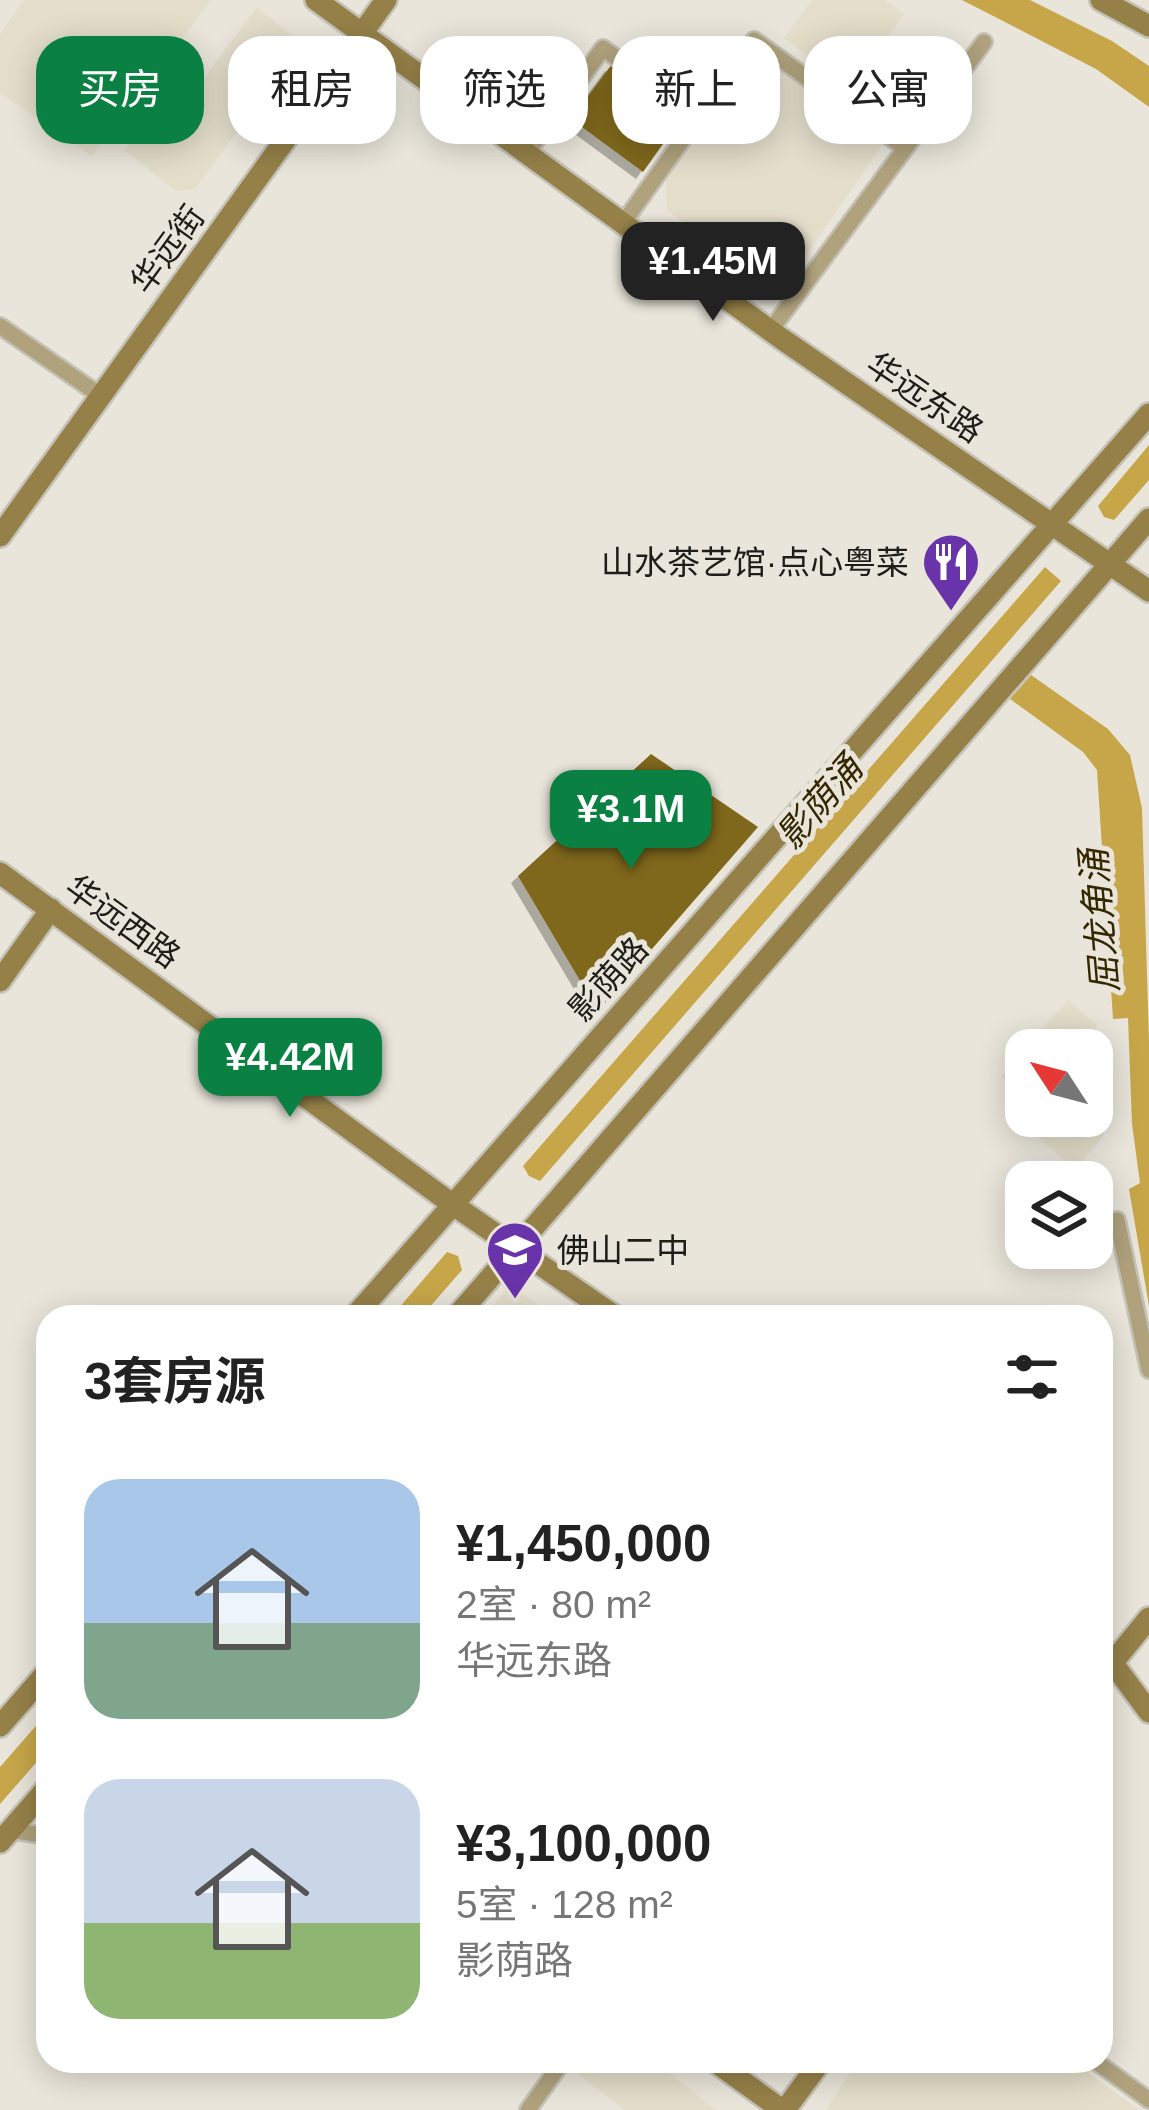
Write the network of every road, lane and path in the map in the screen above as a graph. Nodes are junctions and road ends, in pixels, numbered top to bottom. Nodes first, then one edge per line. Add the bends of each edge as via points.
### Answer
1 (316, 0) edge
2 (386, 0) edge
3 (1101, 0) edge
4 (1149, 26) edge
5 (363, 33) junction
6 (984, 42) dead end
7 (612, 55) edge
8 (780, 59) edge
9 (679, 144) edge
10 (905, 148) junction
11 (527, 153) junction
12 (622, 223) junction
13 (0, 326) edge
14 (770, 331) junction
15 (101, 396) junction
16 (1149, 414) edge
17 (1149, 519) edge
18 (1055, 525) junction
19 (0, 536) edge
20 (1111, 565) junction
21 (1149, 591) edge
22 (0, 873) edge
23 (52, 909) junction
24 (0, 981) edge
25 (452, 1204) junction
26 (1117, 1220) dead end
27 (516, 1248) junction
28 (364, 1305) edge
29 (466, 1305) edge
30 (599, 1305) edge
31 (1149, 1370) edge
32 (1149, 1618) edge
33 (1113, 1656) edge
34 (1113, 1673) edge
35 (36, 1685) edge
36 (1149, 1712) edge
37 (0, 1726) edge
38 (36, 1801) edge
39 (5, 1836) edge
40 (36, 1836) edge
41 (554, 2073) edge
42 (731, 2073) edge
43 (811, 2073) edge
44 (1112, 2073) edge
45 (1149, 2100) edge
46 (528, 2110) edge
47 (784, 2110) edge

1 - 5 street, 华远东路
2 - 5 street, 华远街
3 - 4 street
5 - 11 street, 华远东路
5 - 15 street, 华远街
6 - 10 street
7 - 11 street via 603,48
8 - 10 street
9 - 12 street
10 - 14 street
11 - 12 street, 华远东路
12 - 14 street, 华远东路
13 - 15 street
14 - 18 street, 华远东路
15 - 19 street, 华远街
16 - 18 street, 影荫路
17 - 20 street
18 - 20 street, 华远东路
18 - 25 street, 影荫路
20 - 21 street, 华远东路
20 - 27 street
22 - 23 street, 华远西路
23 - 24 street
23 - 25 street, 华远西路
25 - 27 street, 华远西路
25 - 28 street, 影荫路
26 - 31 street
27 - 29 street
27 - 30 street, 华远西路
32 - 33 street
34 - 36 street
35 - 37 street
38 - 39 street
39 - 40 street
41 - 46 street
42 - 47 street
43 - 47 street
44 - 45 street

